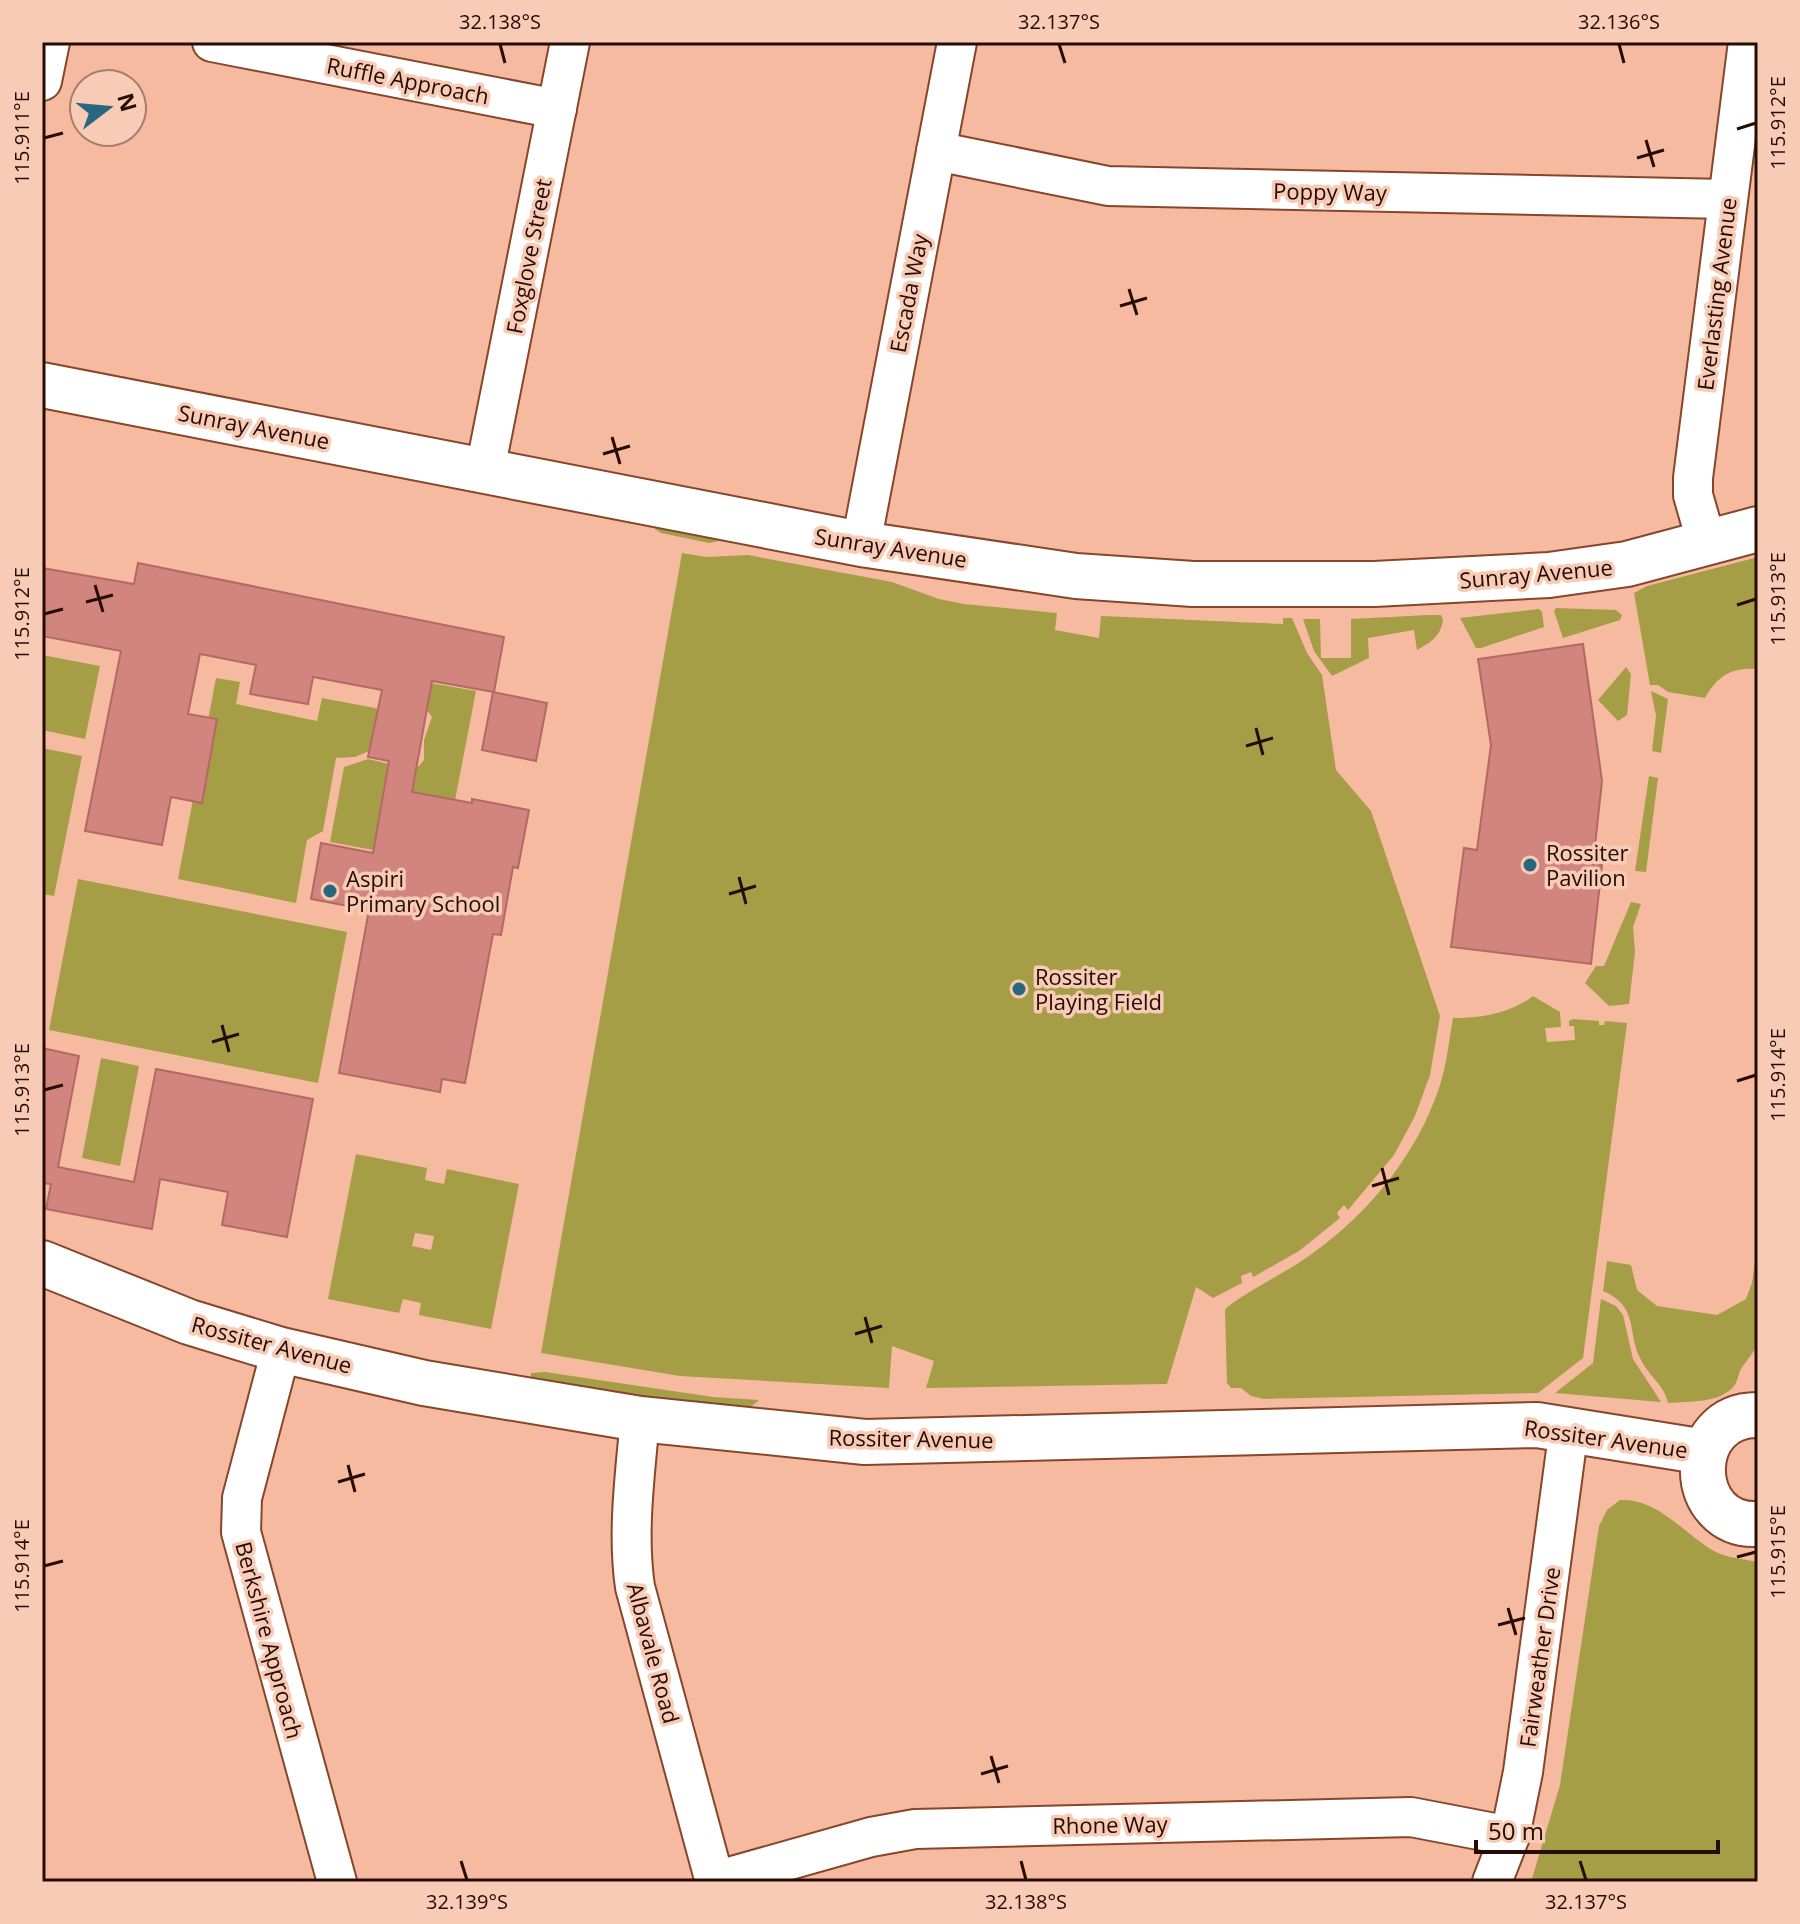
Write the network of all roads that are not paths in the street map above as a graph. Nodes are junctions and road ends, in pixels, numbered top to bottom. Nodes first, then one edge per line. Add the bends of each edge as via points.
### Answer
1 (50, 42) edge
2 (212, 42) edge
3 (570, 42) edge
4 (957, 42) edge
5 (1748, 42) edge
6 (42, 81) edge
7 (557, 109) junction
8 (936, 151) junction
9 (1727, 199) junction
10 (42, 385) edge
11 (485, 470) junction
12 (1743, 535) edge
13 (861, 544) junction
14 (42, 1263) edge
15 (281, 1350) junction
16 (1758, 1415) edge
17 (640, 1419) junction
18 (1569, 1428) junction
19 (1705, 1452) junction
20 (1758, 1524) edge
21 (1510, 1836) junction
22 (337, 1882) edge
23 (715, 1882) edge
24 (1492, 1882) edge

1 - 6 street
2 - 7 street, Ruffle Approach
3 - 7 street, Foxglove Street
4 - 8 street, Escada Way
5 - 9 street, Everlasting Avenue
7 - 11 street, Foxglove Street
8 - 9 street, Poppy Way via 1108,186
8 - 13 street, Escada Way
9 - 12 street, Everlasting Avenue via 1693,495
10 - 11 street, Sunray Avenue
11 - 13 street, Sunray Avenue
12 - 13 street, Sunray Avenue via 1627,564 1549,575 1374,584 1193,584 1076,576
14 - 15 street, Rossiter Avenue via 189,1322
15 - 17 street, Rossiter Avenue via 424,1383
15 - 22 street, Berkshire Approach via 242,1498 241,1532
16 - 19 street via 1731,1420
17 - 18 street, Rossiter Avenue via 865,1442 1502,1425
17 - 23 street, Albavale Road via 631,1565
18 - 19 street, Rossiter Avenue
18 - 21 street, Fairweather Drive
19 - 20 street via 1702,1479 1708,1496 1734,1520
21 - 23 street, Rhone Way via 1411,1817 915,1829
21 - 24 street, Fairweather Drive

